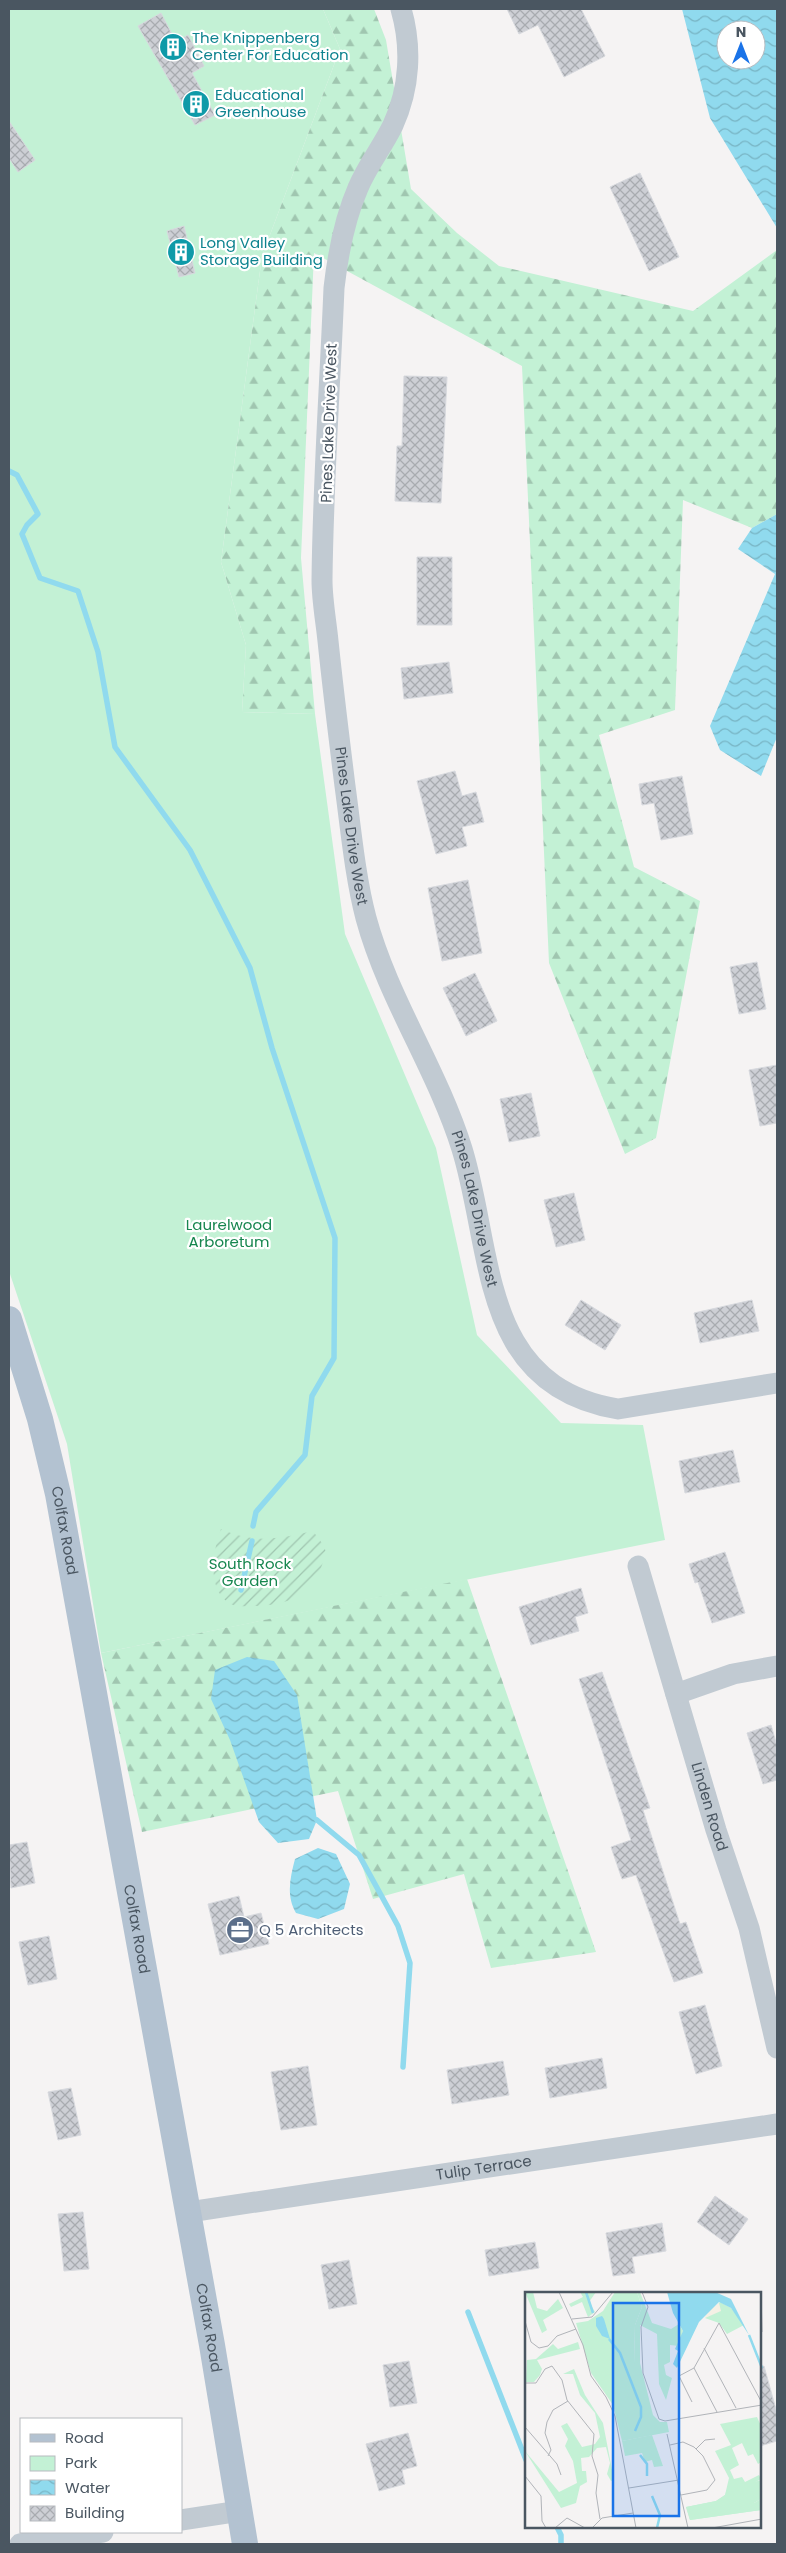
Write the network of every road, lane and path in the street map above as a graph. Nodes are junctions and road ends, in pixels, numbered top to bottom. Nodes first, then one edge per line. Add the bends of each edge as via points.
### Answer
1 (401, 9) edge
2 (9, 1319) edge
3 (777, 1383) edge
4 (638, 1566) dead end
5 (777, 1666) edge
6 (676, 1694) junction
7 (777, 2048) edge
8 (777, 2124) edge
9 (189, 2212) junction
10 (240, 2511) junction
11 (182, 2520) edge
12 (95, 2533) edge
13 (20, 2544) edge
14 (245, 2544) edge

1 - 3 street, Pines Lake Drive West via 408,49 402,101 393,125 358,186 338,253 322,583 335,710 365,914 388,982 451,1118 462,1151 490,1286 500,1314 530,1363 571,1396 594,1405 618,1409
2 - 9 main road, Colfax Road via 40,1419 58,1494
4 - 6 street, Linden Road
5 - 6 street via 733,1674
6 - 7 street, Linden Road via 749,1928
8 - 9 street, Tulip Terrace
9 - 10 main road, Colfax Road
10 - 11 street
10 - 14 main road, Colfax Road
12 - 13 street

